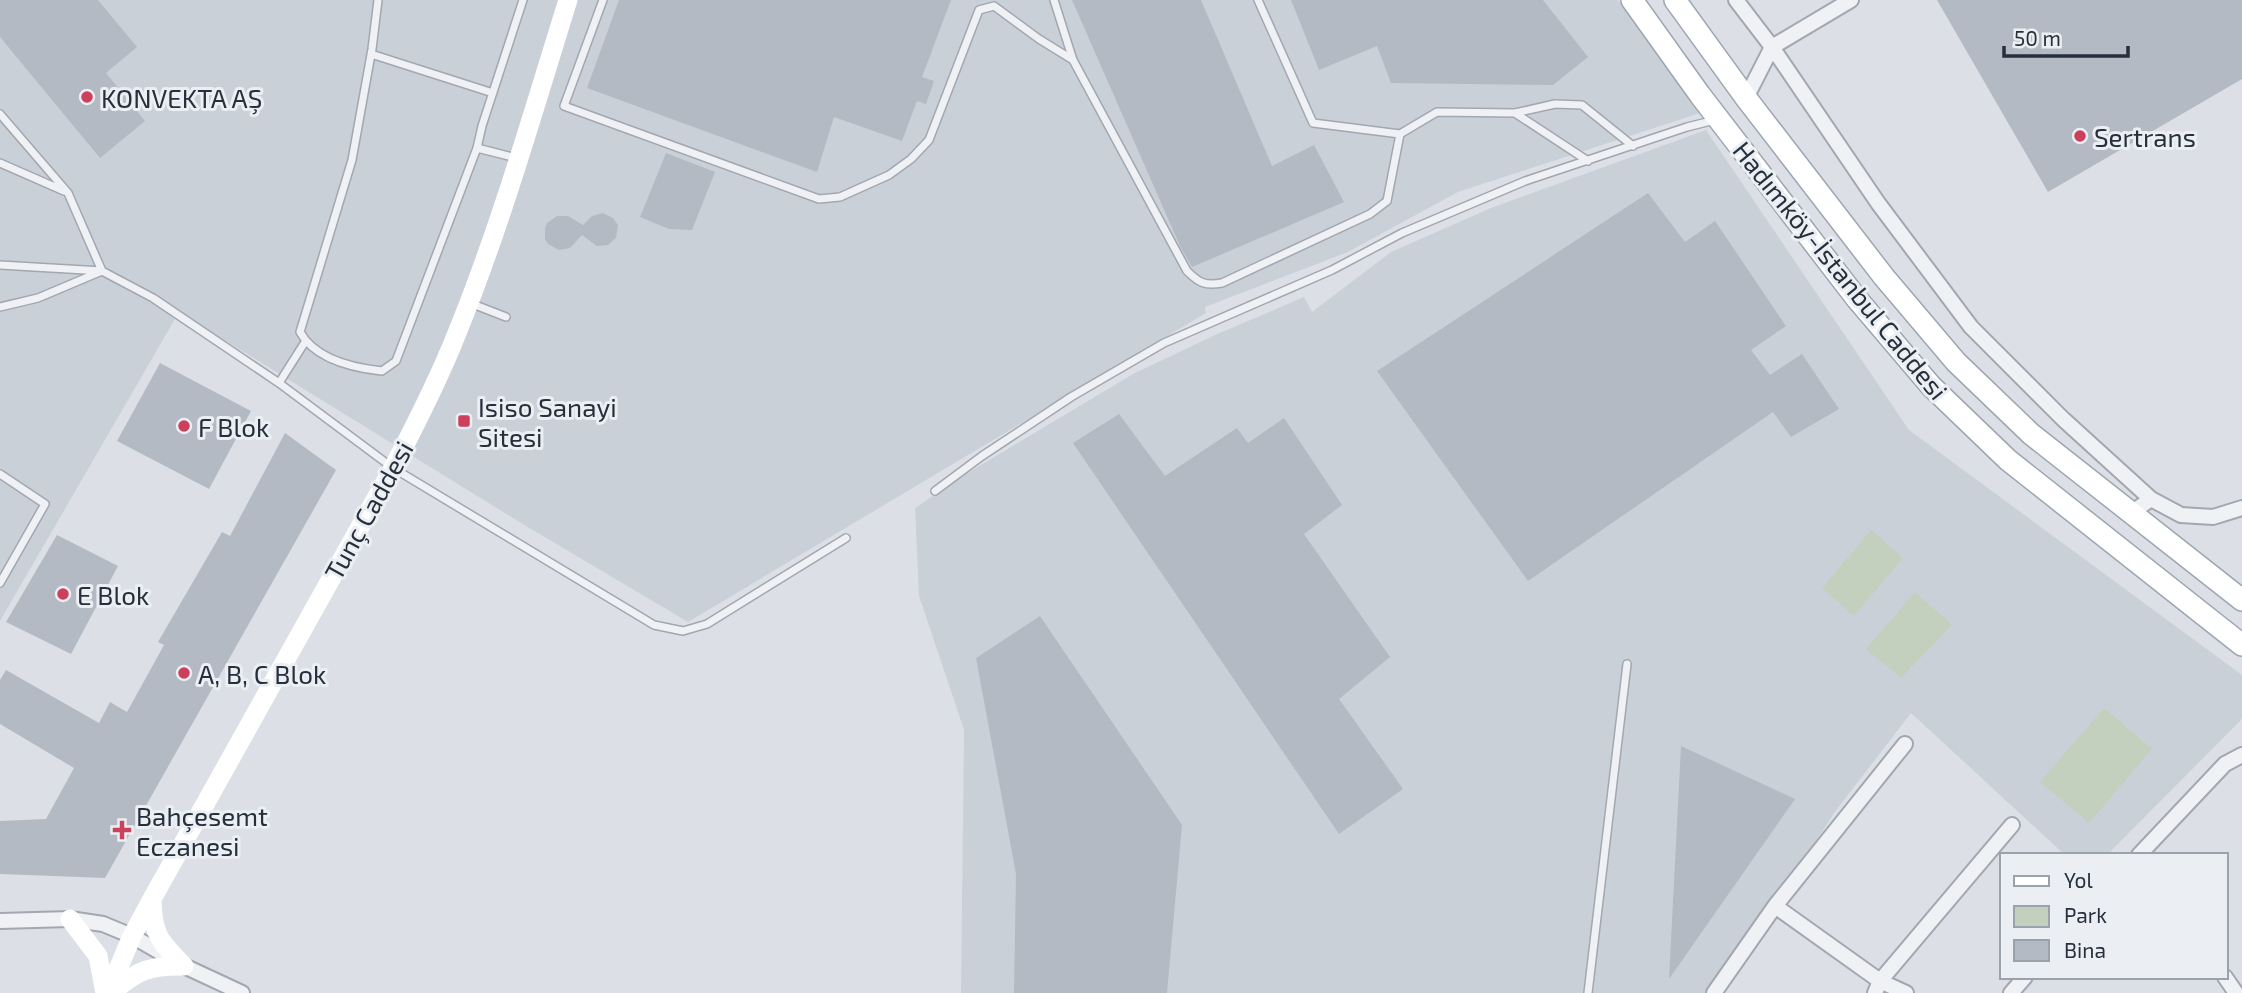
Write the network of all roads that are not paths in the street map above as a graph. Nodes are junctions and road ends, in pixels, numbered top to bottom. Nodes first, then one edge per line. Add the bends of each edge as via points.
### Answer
1 (378, 0) edge
2 (523, 0) edge
3 (568, 0) edge
4 (603, 0) edge
5 (1054, 0) edge
6 (1258, 0) edge
7 (1632, 0) edge
8 (1675, 0) edge
9 (1737, 0) edge
10 (1851, 0) edge
11 (1772, 47) junction
12 (371, 54) junction
13 (1073, 60) junction
14 (493, 93) junction
15 (1746, 98) junction
16 (1516, 113) junction
17 (0, 114) edge
18 (1719, 120) junction
19 (1400, 134) junction
20 (1633, 146) junction
21 (477, 148) junction
22 (519, 159) junction
23 (1588, 161) junction
24 (0, 163) edge
25 (68, 192) junction
26 (0, 265) edge
27 (102, 271) junction
28 (469, 302) junction
29 (0, 307) edge
30 (506, 317) dead end
31 (305, 342) junction
32 (279, 383) junction
33 (393, 468) junction
34 (0, 474) edge
35 (935, 491) dead end
36 (2151, 499) junction
37 (2242, 508) edge
38 (2130, 513) junction
39 (846, 538) dead end
40 (0, 583) edge
41 (2242, 600) edge
42 (2242, 645) edge
43 (1627, 664) dead end
44 (1905, 744) dead end
45 (2242, 755) edge
46 (2012, 825) dead end
47 (2141, 853) edge
48 (152, 899) junction
49 (1775, 906) junction
50 (70, 919) junction
51 (0, 921) edge
52 (132, 936) junction
53 (184, 966) junction
54 (2023, 979) edge
55 (1877, 987) edge
56 (108, 993) edge
57 (242, 993) edge
58 (1588, 993) edge
59 (1714, 993) edge
60 (1906, 993) edge
61 (2011, 993) edge

1 - 12 lane
2 - 14 lane
3 - 22 main road, Tunç Caddesi
4 - 13 lane via 564,106 819,199 839,197 888,175 929,140 979,10 994,6
5 - 13 lane
6 - 19 lane via 1313,123
7 - 18 main road, Hadımköy-İstanbul Caddesi
8 - 15 main road, Hadımköy-İstanbul Caddesi
9 - 11 street
10 - 11 street
11 - 15 street
11 - 36 street via 1971,327
12 - 14 lane
12 - 31 lane via 352,160 300,332
13 - 19 lane via 1187,271 1207,286 1370,214 1387,201
14 - 21 lane
15 - 18 main road
15 - 38 main road, Hadımköy-İstanbul Caddesi via 1956,362 2031,434
16 - 19 lane via 1437,112
16 - 20 lane via 1555,104 1582,105
16 - 23 lane
17 - 25 lane
18 - 20 lane
18 - 42 main road, Hadımköy-İstanbul Caddesi via 1857,299 1931,386 2008,460
20 - 23 lane
21 - 22 lane
21 - 31 lane via 396,361 382,371 357,369
22 - 28 main road, Tunç Caddesi
23 - 35 lane via 1525,181 1402,233 1332,270 1164,343 1071,397
24 - 25 lane
25 - 27 lane
26 - 27 lane
27 - 29 lane via 38,298
27 - 32 lane via 153,298
28 - 30 lane
28 - 33 main road, Tunç Caddesi
31 - 32 lane
32 - 33 lane
33 - 39 lane via 654,625 682,631 707,624
33 - 48 main road, Tunç Caddesi
34 - 40 lane via 45,504
36 - 37 street via 2180,515 2213,517
36 - 38 street
38 - 41 main road, Hadımköy-İstanbul Caddesi
43 - 58 lane
44 - 49 street
45 - 47 street via 2225,764
46 - 55 street
48 - 52 main road, Tunç Caddesi
48 - 53 main road via 152,923 161,943
49 - 55 street
49 - 59 street
50 - 51 street
50 - 52 street via 103,924
50 - 56 main road via 98,956
52 - 53 street
52 - 56 main road, Tunç Caddesi
53 - 56 main road via 142,971
53 - 57 street
54 - 61 street
55 - 60 street

